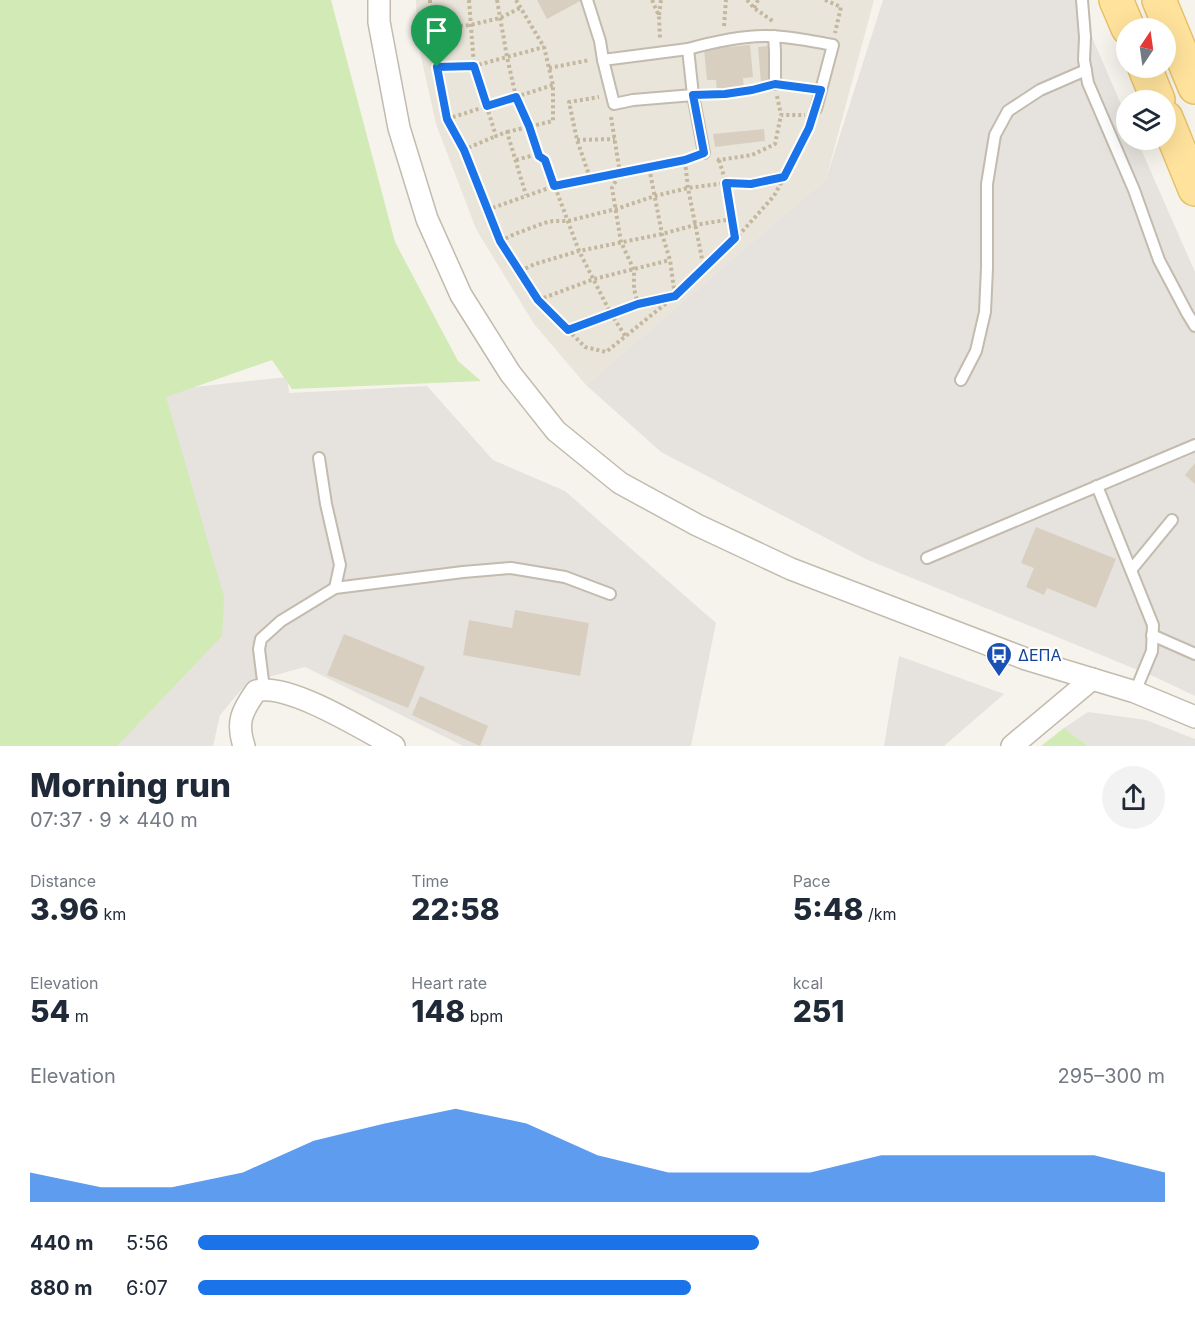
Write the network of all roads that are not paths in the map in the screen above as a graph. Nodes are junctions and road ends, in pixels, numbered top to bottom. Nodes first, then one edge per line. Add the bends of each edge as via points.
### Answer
1 (379, 0) edge
2 (587, 0) edge
3 (1082, 0) edge
4 (1116, 0) edge
5 (1159, 0) edge
6 (1124, 18) edge
7 (774, 36) junction
8 (688, 49) junction
9 (601, 60) junction
10 (1086, 70) junction
11 (775, 84) road end
12 (1195, 87) edge
13 (693, 95) junction
14 (816, 109) road end
15 (1176, 142) edge
16 (704, 153) road end
17 (1195, 189) edge
18 (1195, 326) edge
19 (961, 380) dead end
20 (1195, 445) edge
21 (319, 458) dead end
22 (1097, 486) junction
23 (1172, 520) dead end
24 (927, 558) dead end
25 (1131, 570) junction
26 (335, 588) junction
27 (610, 594) dead end
28 (1152, 635) junction
29 (1195, 654) edge
30 (1092, 679) junction
31 (264, 689) junction
32 (1135, 692) junction
33 (1195, 717) edge
34 (244, 746) edge
35 (394, 746) edge
36 (1012, 746) edge

1 - 30 street via 379,22 399,128 427,219 461,296 510,373 556,430 620,483 791,569 1026,659
2 - 9 lane via 600,41
3 - 10 lane
4 - 6 main road
5 - 12 main road
7 - 8 lane via 710,42
7 - 11 lane
7 - 14 lane via 832,45
8 - 9 lane
8 - 13 lane
9 - 13 lane via 614,105
10 - 18 lane via 1160,260
10 - 19 lane via 1040,90 1008,111 995,135 987,184 985,312 976,351
13 - 16 lane
15 - 17 main road
20 - 22 lane
21 - 26 lane via 340,565
22 - 24 lane
22 - 25 lane
23 - 25 lane
25 - 28 lane via 1152,625
26 - 27 lane via 511,568 565,577
26 - 31 lane via 281,621 261,639
28 - 29 lane
28 - 32 lane via 1152,651
30 - 32 street
30 - 36 street
31 - 34 street via 256,691 242,717 240,733
31 - 35 street via 322,707
32 - 33 street

